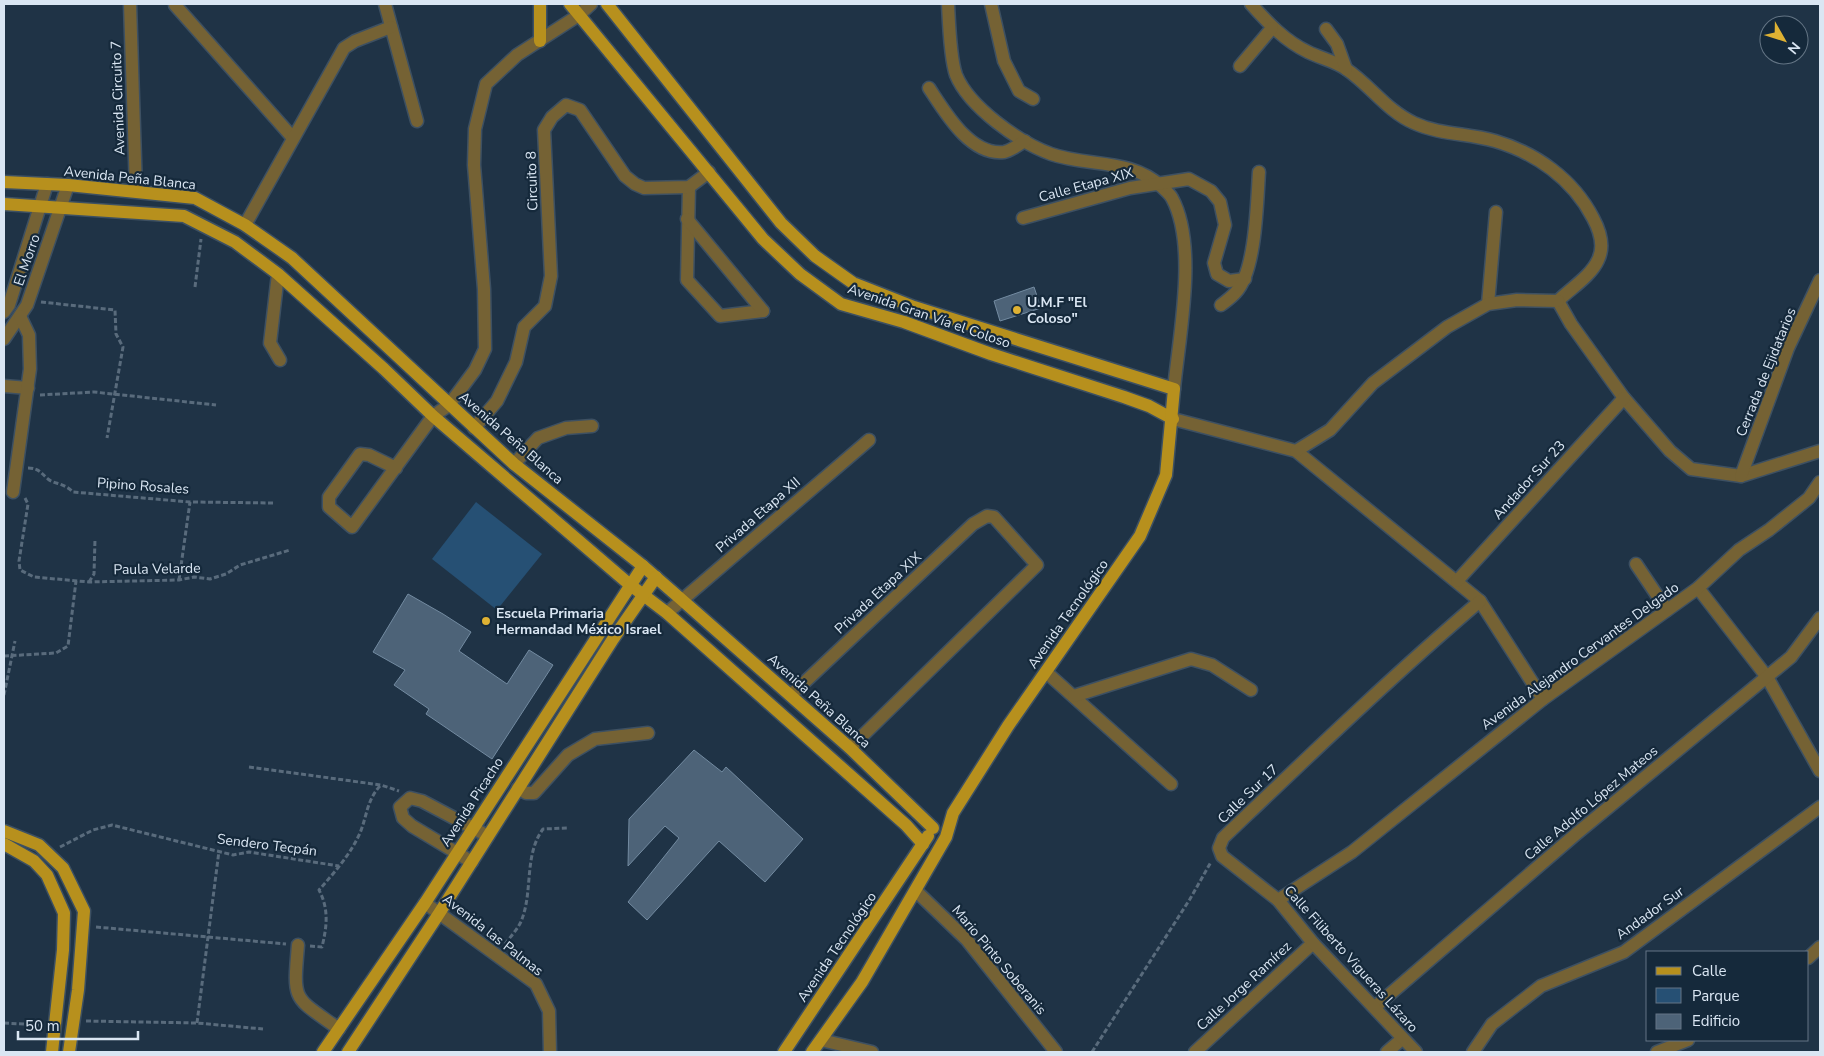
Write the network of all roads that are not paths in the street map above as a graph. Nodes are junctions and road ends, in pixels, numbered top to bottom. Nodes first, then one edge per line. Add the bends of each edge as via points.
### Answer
1 (130, 4) edge
2 (385, 4) edge
3 (540, 4) edge
4 (570, 4) edge
5 (591, 4) edge
6 (607, 4) edge
7 (948, 4) edge
8 (991, 4) edge
9 (1251, 4) edge
10 (175, 5) dead end
11 (579, 14) junction
12 (392, 27) junction
13 (1272, 28) junction
14 (1326, 29) dead end
15 (540, 41) junction
16 (1240, 66) dead end
17 (1346, 68) junction
18 (929, 88) dead end
19 (1033, 99) dead end
20 (417, 121) dead end
21 (293, 138) junction
22 (1025, 141) junction
23 (709, 172) junction
24 (1259, 172) dead end
25 (4, 182) edge
26 (1158, 183) junction
27 (47, 184) junction
28 (68, 185) junction
29 (688, 187) junction
30 (136, 191) junction
31 (4, 204) edge
32 (40, 206) junction
33 (62, 207) junction
34 (1496, 212) dead end
35 (1023, 218) dead end
36 (687, 219) junction
37 (245, 225) junction
38 (278, 274) junction
39 (1245, 279) junction
40 (1820, 280) edge
41 (1558, 301) junction
42 (1488, 304) junction
43 (1221, 305) dead end
44 (4, 312) edge
45 (20, 316) junction
46 (4, 339) edge
47 (280, 360) dead end
48 (4, 386) edge
49 (1174, 389) junction
50 (27, 392) junction
51 (1624, 398) junction
52 (449, 405) junction
53 (433, 416) junction
54 (1173, 419) junction
55 (592, 426) dead end
56 (474, 428) junction
57 (869, 440) dead end
58 (1296, 451) junction
59 (1820, 451) edge
60 (514, 464) junction
61 (396, 468) junction
62 (1741, 476) junction
63 (1820, 482) edge
64 (13, 492) road end
65 (1636, 564) dead end
66 (643, 566) junction
67 (656, 578) junction
68 (1457, 581) junction
69 (629, 584) junction
70 (1698, 588) junction
71 (644, 595) junction
72 (682, 600) junction
73 (1480, 601) junction
74 (1667, 610) junction
75 (667, 613) junction
76 (1820, 618) edge
77 (1046, 672) junction
78 (1767, 676) junction
79 (1251, 690) dead end
80 (791, 695) junction
81 (1074, 696) junction
82 (1543, 698) junction
83 (648, 732) dead end
84 (850, 748) junction
85 (1820, 771) edge
86 (1171, 784) dead end
87 (518, 788) junction
88 (1820, 807) edge
89 (953, 813) junction
90 (474, 828) junction
91 (934, 828) junction
92 (4, 830) edge
93 (488, 836) junction
94 (946, 837) junction
95 (4, 844) edge
96 (923, 844) junction
97 (1219, 848) joint
98 (936, 852) junction
99 (457, 853) junction
100 (472, 862) junction
101 (916, 891) junction
102 (1278, 900) junction
103 (425, 902) junction
104 (440, 912) junction
105 (1313, 943) junction
106 (298, 945) road end
107 (1820, 947) edge
108 (1809, 957) edge
109 (1375, 1007) junction
110 (339, 1029) junction
111 (1402, 1039) junction
112 (820, 1040) junction
113 (1685, 1041) edge
114 (52, 1052) edge
115 (69, 1052) edge
116 (323, 1052) edge
117 (348, 1052) edge
118 (550, 1052) edge
119 (784, 1052) edge
120 (812, 1052) edge
121 (872, 1052) edge
122 (1056, 1052) edge
123 (1195, 1052) edge
124 (1387, 1052) edge
125 (1416, 1052) edge
126 (1473, 1052) edge
127 (1657, 1052) edge

1 - 30 street, Avenida Circuito 7
2 - 12 street
3 - 15 main road
4 - 11 main road, Avenida Gran Vía el Coloso
5 - 11 street
6 - 49 main road, Avenida Gran Vía el Coloso via 781,223 815,256 853,283 914,307
7 - 22 street via 956,76 977,105 1004,130
8 - 19 street via 1004,61 1019,92
9 - 13 street
10 - 21 street
11 - 15 street
11 - 23 main road, Avenida Gran Vía el Coloso
12 - 20 street
12 - 21 street via 344,48
13 - 16 street
13 - 17 street via 1307,52
14 - 17 street via 1337,44
15 - 52 street via 517,55 486,84 475,129 474,165 484,290 485,349 475,370
17 - 41 street via 1413,123 1521,149 1570,184 1600,231 1602,248 1598,261
18 - 22 street via 958,130 973,142 1005,152
21 - 37 street
22 - 26 street via 1051,154 1124,166
23 - 29 street
23 - 54 main road, Avenida Gran Vía el Coloso via 770,245 800,274 841,304 904,322 1124,397
24 - 39 street via 1256,228
25 - 27 main road, Avenida Peña Blanca
26 - 35 street, Calle Etapa XIX
26 - 39 street, Calle Etapa XIX via 1189,179 1211,191 1220,202 1225,225 1214,262 1217,274 1229,281
26 - 49 street via 1172,197 1184,232 1184,305
27 - 28 main road, Avenida Peña Blanca
27 - 32 street, El Morro
28 - 30 main road, Avenida Peña Blanca
28 - 33 street, El Morro
29 - 36 street
29 - 56 street, Circuito 8 via 644,188 635,184 580,110 566,105 552,117 544,130 551,276 545,306 524,327 516,362 497,401
30 - 37 main road, Avenida Peña Blanca via 195,198
31 - 32 main road
32 - 33 main road
32 - 44 street, El Morro
33 - 38 main road via 184,216 235,242
33 - 45 street, El Morro via 29,300
34 - 42 street
36 - 36 street via 688,280 720,316 763,310
37 - 52 main road, Avenida Peña Blanca via 292,258
38 - 47 street via 270,343
38 - 53 main road
39 - 43 street via 1237,292
40 - 62 street, Cerrada de Ejidatarios via 1788,348
41 - 42 street via 1517,300
41 - 51 street
42 - 58 street via 1447,327 1373,383 1330,430
45 - 46 street, El Morro
45 - 50 street via 29,335
48 - 50 street
49 - 54 main road, Avenida Tecnológico
50 - 64 street
51 - 62 street via 1670,451 1691,469
51 - 68 street, Andador Sur 23
52 - 53 street
52 - 56 main road, Avenida Peña Blanca
53 - 61 street
53 - 69 main road
54 - 58 street, Avenida Gran Vía el Coloso
54 - 77 main road, Avenida Tecnológico via 1166,476 1140,536
55 - 60 street via 566,428 538,438
56 - 60 main road, Avenida Peña Blanca
57 - 72 street, Privada Etapa XII
58 - 68 street, Avenida Gran Vía el Coloso
59 - 62 street
60 - 66 main road, Avenida Peña Blanca
61 - 61 street via 360,454 329,497 328,507 352,528
63 - 70 street, Avenida Alejandro Cervantes Delgado via 1809,498 1739,550
65 - 74 street
66 - 67 main road, Avenida Peña Blanca
66 - 69 main road, Avenida Picacho
67 - 71 main road
67 - 72 main road, Avenida Peña Blanca
68 - 73 street, Avenida Gran Vía el Coloso
69 - 71 main road
69 - 90 main road, Avenida Picacho
70 - 74 street, Avenida Alejandro Cervantes Delgado
70 - 78 street
71 - 75 main road
71 - 87 main road via 612,639
72 - 75 street, Privada Etapa XII
72 - 80 main road, Avenida Peña Blanca
73 - 82 street, Avenida Gran Vía el Coloso
73 - 97 street, Calle Sur 17 via 1420,652 1223,838
74 - 82 street, Avenida Alejandro Cervantes Delgado
75 - 96 main road via 906,825
76 - 78 street, Calle Adolfo López Mateos via 1791,657
77 - 81 street
77 - 89 main road, Avenida Tecnológico
78 - 85 street
78 - 109 street, Calle Adolfo López Mateos via 1576,834
79 - 81 street via 1212,665 1191,659
80 - 84 main road, Avenida Peña Blanca
80 - 84 street, Privada Etapa XIX via 973,524 987,516 994,518 1037,565
81 - 86 street
82 - 102 street, Avenida Alejandro Cervantes Delgado via 1352,852
83 - 87 street via 594,739 568,755 534,793
84 - 91 main road, Avenida Peña Blanca
87 - 93 main road
88 - 126 street, Andador Sur via 1624,952 1541,986 1492,1024
89 - 91 main road, Avenida Tecnológico
89 - 94 main road, Avenida Tecnológico
90 - 93 street
90 - 99 main road, Avenida Picacho
90 - 99 street via 422,801 410,798 400,807 403,818
91 - 94 street, Avenida Peña Blanca
91 - 96 main road, Avenida Tecnológico
92 - 115 main road via 39,845 62,868 84,911
93 - 100 main road
94 - 98 main road, Avenida Tecnológico
95 - 114 main road via 34,861 47,876 64,913 64,950
96 - 98 street
96 - 119 main road, Avenida Tecnológico
97 - 102 street, Calle Filiberto Vigueras Lázaro via 1222,856
98 - 101 main road, Avenida Tecnológico
99 - 100 street
99 - 103 main road, Avenida Picacho
100 - 104 main road
101 - 112 main road, Avenida Tecnológico via 862,982
101 - 122 street, Mario Pinto Soberanis via 967,940
102 - 105 street, Calle Filiberto Vigueras Lázaro
103 - 104 street, Avenida las Palmas
103 - 110 main road, Avenida Picacho
104 - 117 main road
104 - 118 street, Avenida las Palmas via 536,984 549,1011
105 - 109 street, Calle Filiberto Vigueras Lázaro
105 - 123 street, Calle Jorge Ramírez
106 - 110 street via 294,988 301,1002
107 - 108 street
109 - 111 street, Calle Filiberto Vigueras Lázaro
110 - 116 main road, Avenida Picacho
111 - 124 street
111 - 125 street, Calle Filiberto Vigueras Lázaro
112 - 120 main road, Avenida Tecnológico
112 - 121 street
113 - 127 street

